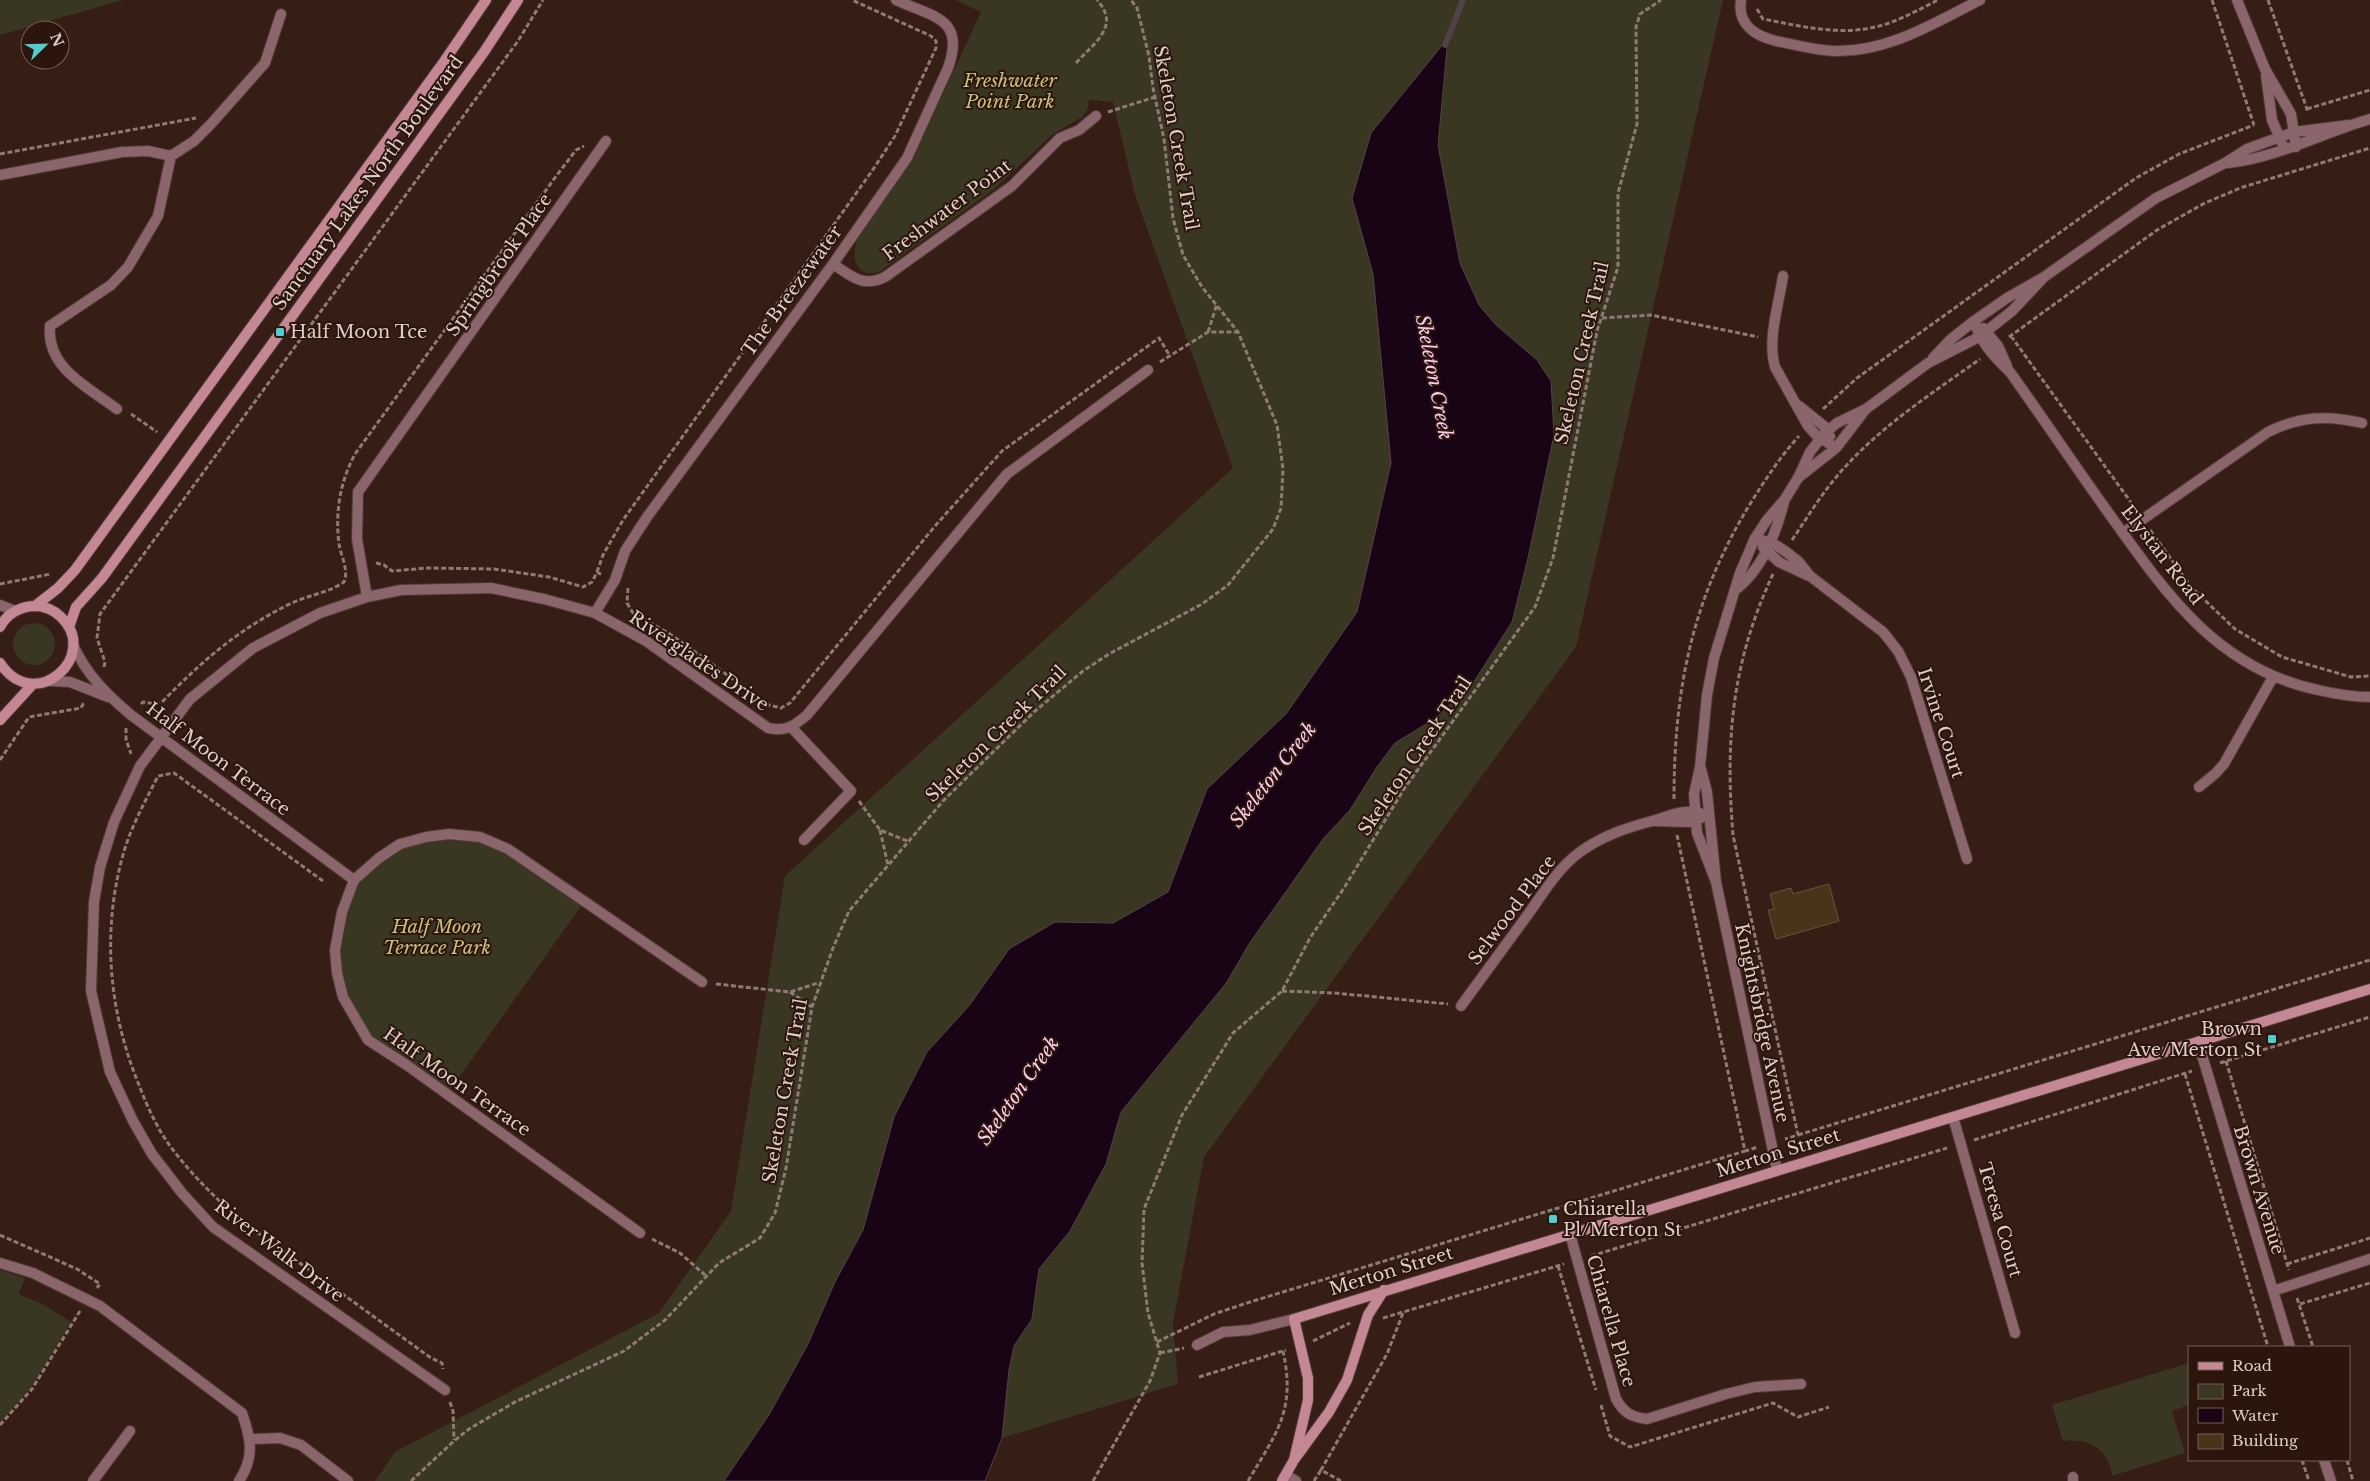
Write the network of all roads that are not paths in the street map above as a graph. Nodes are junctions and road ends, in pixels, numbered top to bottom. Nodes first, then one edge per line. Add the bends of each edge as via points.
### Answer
1 (486, 0) edge
2 (518, 0) edge
3 (896, 0) edge
4 (1741, 0) edge
5 (1980, 0) edge
6 (2237, 0) edge
7 (281, 14) dead end
8 (2265, 69) junction
9 (1096, 116) road end
10 (2370, 118) edge
11 (2349, 125) junction
12 (2294, 132) junction
13 (2279, 137) junction
14 (606, 142) dead end
15 (2296, 147) junction
16 (2285, 150) junction
17 (171, 156) junction
18 (2225, 163) junction
19 (0, 175) edge
20 (833, 264) junction
21 (1783, 276) dead end
22 (2044, 277) junction
23 (1974, 321) junction
24 (1983, 334) junction
25 (1928, 363) junction
26 (1148, 370) road end
27 (1797, 404) junction
28 (1866, 409) junction
29 (118, 410) road end
30 (2362, 424) dead end
31 (1824, 435) junction
32 (1836, 448) junction
33 (1798, 478) junction
34 (1785, 500) junction
35 (2123, 533) junction
36 (1755, 538) junction
37 (1768, 546) junction
38 (1810, 576) junction
39 (1738, 588) junction
40 (367, 597) junction
41 (0, 605) edge
42 (35, 606) junction
43 (15, 611) junction
44 (595, 613) junction
45 (0, 627) edge
46 (69, 627) junction
47 (73, 645) junction
48 (0, 663) edge
49 (2273, 677) junction
50 (50, 681) junction
51 (33, 684) junction
52 (94, 685) junction
53 (2370, 698) edge
54 (0, 720) edge
55 (792, 728) junction
56 (162, 739) junction
57 (1700, 767) junction
58 (2199, 787) dead end
59 (1710, 815) junction
60 (1695, 816) junction
61 (1652, 821) junction
62 (804, 840) dead end
63 (1967, 860) dead end
64 (354, 880) junction
65 (1716, 882) junction
66 (702, 982) road end
67 (2370, 989) edge
68 (1461, 1006) road end
69 (2198, 1042) junction
70 (1953, 1116) junction
71 (1777, 1170) junction
72 (640, 1233) road end
73 (1570, 1234) junction
74 (2370, 1259) edge
75 (0, 1263) edge
76 (1384, 1290) junction
77 (2273, 1291) junction
78 (1294, 1318) junction
79 (2015, 1333) dead end
80 (1196, 1345) road end
81 (2290, 1346) edge
82 (1801, 1384) dead end
83 (445, 1390) road end
84 (130, 1431) dead end
85 (251, 1439) junction
86 (1294, 1460) junction
87 (2324, 1461) edge
88 (1284, 1478) edge
89 (94, 1481) edge
90 (239, 1481) edge
91 (348, 1481) edge
92 (1296, 1481) edge
93 (2331, 1481) edge

1 - 42 street, Sanctuary Lakes North Boulevard via 75,570
2 - 46 street, Sanctuary Lakes North Boulevard via 484,52 102,578 76,607
3 - 20 street, The Breezewater via 948,24 953,34 953,55 908,158
4 - 5 street via 1744,22 1754,33 1768,39 1833,51 1901,39
6 - 8 street
7 - 17 street via 265,63 194,141
8 - 12 street via 2291,114
8 - 13 street via 2272,120
9 - 20 street, Freshwater Point via 1079,130 1060,138 1012,186 885,277 873,283 864,281
10 - 11 street, Knightsbridge Avenue
11 - 12 street, Knightsbridge Avenue
11 - 15 street, Knightsbridge Avenue
12 - 13 street, Knightsbridge Avenue
12 - 15 street
13 - 16 street
13 - 18 street, Knightsbridge Avenue via 2247,149
14 - 40 street, Springbrook Place via 358,492 357,539
15 - 16 street, Knightsbridge Avenue
16 - 18 street, Knightsbridge Avenue via 2252,160
17 - 19 street via 122,152
17 - 29 street via 158,216 128,267 111,286 50,326 52,350 63,368
18 - 22 street, Knightsbridge Avenue via 2156,198
20 - 44 street, The Breezewater via 646,517 625,551 615,580
21 - 27 street via 1772,358
22 - 23 street, Knightsbridge Avenue
22 - 24 street, Knightsbridge Avenue via 2012,311
23 - 24 street, Elystan Road
23 - 25 street, Knightsbridge Avenue
24 - 25 street, Knightsbridge Avenue
24 - 35 street, Elystan Road
25 - 28 street, Knightsbridge Avenue
26 - 55 street via 1007,474 807,715
27 - 31 street via 1815,418
27 - 31 street via 1808,426
28 - 31 street, Knightsbridge Avenue via 1837,423
28 - 32 street, Knightsbridge Avenue
30 - 35 street via 2319,417 2285,424 2268,432
31 - 32 street
31 - 33 street, Knightsbridge Avenue via 1810,452
32 - 33 street, Knightsbridge Avenue
33 - 34 street, Knightsbridge Avenue
34 - 36 street, Knightsbridge Avenue via 1766,520
34 - 37 street, Knightsbridge Avenue
35 - 49 street, Elystan Road via 2187,616 2226,650
36 - 37 street, Irvine Court
36 - 39 street, Knightsbridge Avenue via 1740,573
37 - 38 street, Irvine Court via 1785,551
37 - 38 street, Irvine Court via 1779,562
37 - 39 street, Knightsbridge Avenue via 1750,577
38 - 63 street, Irvine Court via 1883,632 1912,676
39 - 57 street, Knightsbridge Avenue via 1714,658
40 - 44 street, Riverglades Drive via 401,590 491,588
40 - 56 street, Riverglades Drive via 320,613 253,648 190,699
41 - 43 street
42 - 43 street
42 - 46 street via 55,612
43 - 45 street
44 - 55 street, Riverglades Drive via 646,641 768,728 780,731
46 - 47 street
47 - 50 street via 67,666
47 - 52 street, Half Moon Terrace
48 - 51 street via 13,678
49 - 53 street, Elystan Road via 2305,688
49 - 58 street via 2224,764
50 - 51 street
50 - 52 street, Half Moon Terrace
51 - 54 street
52 - 56 street, Half Moon Terrace
55 - 62 street via 851,791
56 - 64 street, Half Moon Terrace
56 - 83 street, River Walk Drive via 140,766 114,822 100,867 94,902 91,991 110,1072 152,1154 213,1227
57 - 59 street, Knightsbridge Avenue
57 - 60 street, Knightsbridge Avenue via 1694,794
59 - 60 street, Selwood Place
59 - 65 street, Knightsbridge Avenue
60 - 61 street, Selwood Place via 1675,823
60 - 61 street, Selwood Place via 1688,810
60 - 65 street, Knightsbridge Avenue via 1701,848
61 - 68 street, Selwood Place via 1603,837 1566,864
64 - 66 street, Half Moon Terrace via 400,844 449,834 480,837 508,849
64 - 72 street, Half Moon Terrace via 342,912 335,950 337,973 343,997 368,1040
65 - 71 street, Knightsbridge Avenue
67 - 69 street, Merton Street
69 - 70 street, Merton Street
69 - 77 street, Brown Avenue
70 - 71 street, Merton Street
70 - 79 street, Teresa Court
71 - 73 street, Merton Street
73 - 76 street, Merton Street
73 - 82 street, Chiarella Place via 1616,1399 1623,1412 1634,1418 1647,1419 1755,1387
74 - 77 street
75 - 85 street via 33,1273 100,1306 242,1413
76 - 78 street, Merton Street
76 - 86 street via 1366,1319 1347,1380 1329,1412
77 - 81 street, Brown Avenue
78 - 80 street, Merton Street via 1250,1330 1223,1332
78 - 86 street via 1308,1378 1308,1400
84 - 89 street
85 - 90 street via 247,1469
85 - 91 street via 280,1438 301,1445
86 - 88 street
87 - 93 street
88 - 92 street

